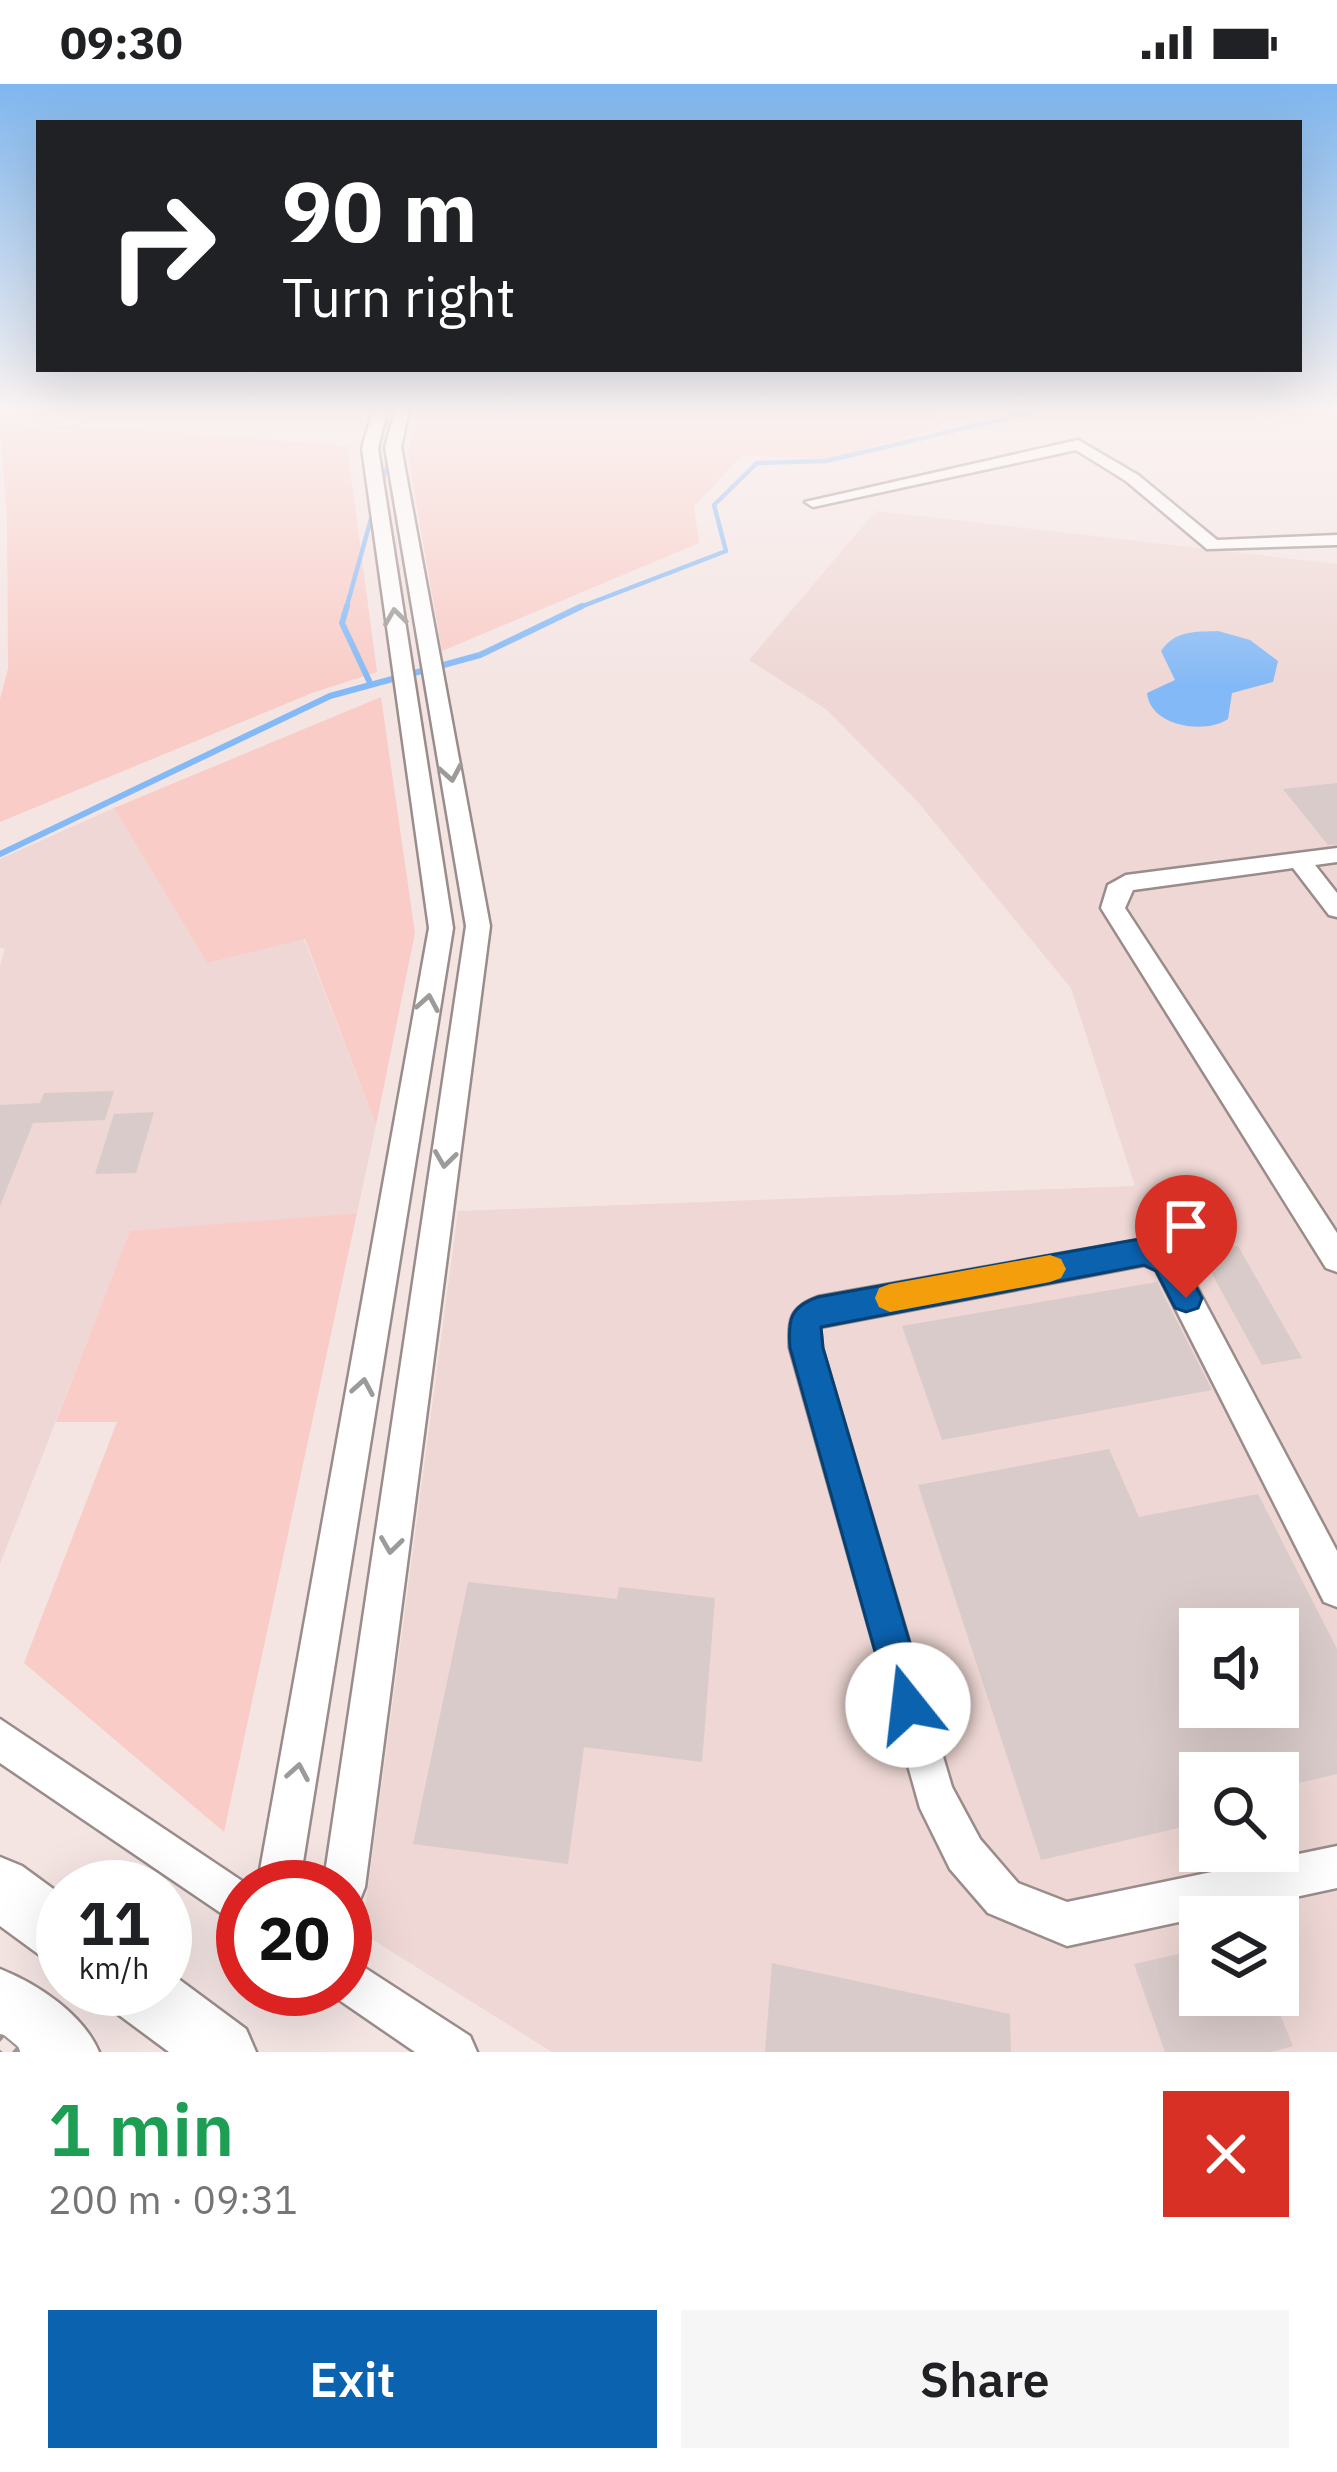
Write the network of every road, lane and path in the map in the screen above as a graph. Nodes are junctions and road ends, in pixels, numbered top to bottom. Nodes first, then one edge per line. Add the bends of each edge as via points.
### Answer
1 (378, 503) edge
2 (403, 503) edge
3 (1162, 503) edge
4 (1337, 540) edge
5 (1337, 855) edge
6 (1300, 860) junction
7 (1337, 909) edge
8 (1337, 1259) edge
9 (1337, 1589) edge
10 (0, 1739) edge
11 (283, 1860) edge
12 (348, 1860) edge
13 (1337, 1867) edge
14 (216, 1887) edge
15 (0, 1888) edge
16 (36, 1914) edge
17 (372, 1996) edge
18 (0, 2001) edge
19 (175, 2016) edge
20 (66, 2052) edge
21 (224, 2052) edge
22 (454, 2052) edge

11 -> 1 street via 441,928
2 -> 12 street via 478,926
3 - 4 street via 1214,545
5 - 6 street
6 - 7 street
6 - 8 street via 1126,883 1115,891 1113,908
9 - 13 street via 1167,1261 1145,1252 818,1311 804,1321 934,1794 964,1854 1003,1898 1066,1924
10 - 14 street
15 - 16 highway
17 - 22 street
18 - 20 highway
19 - 21 highway

